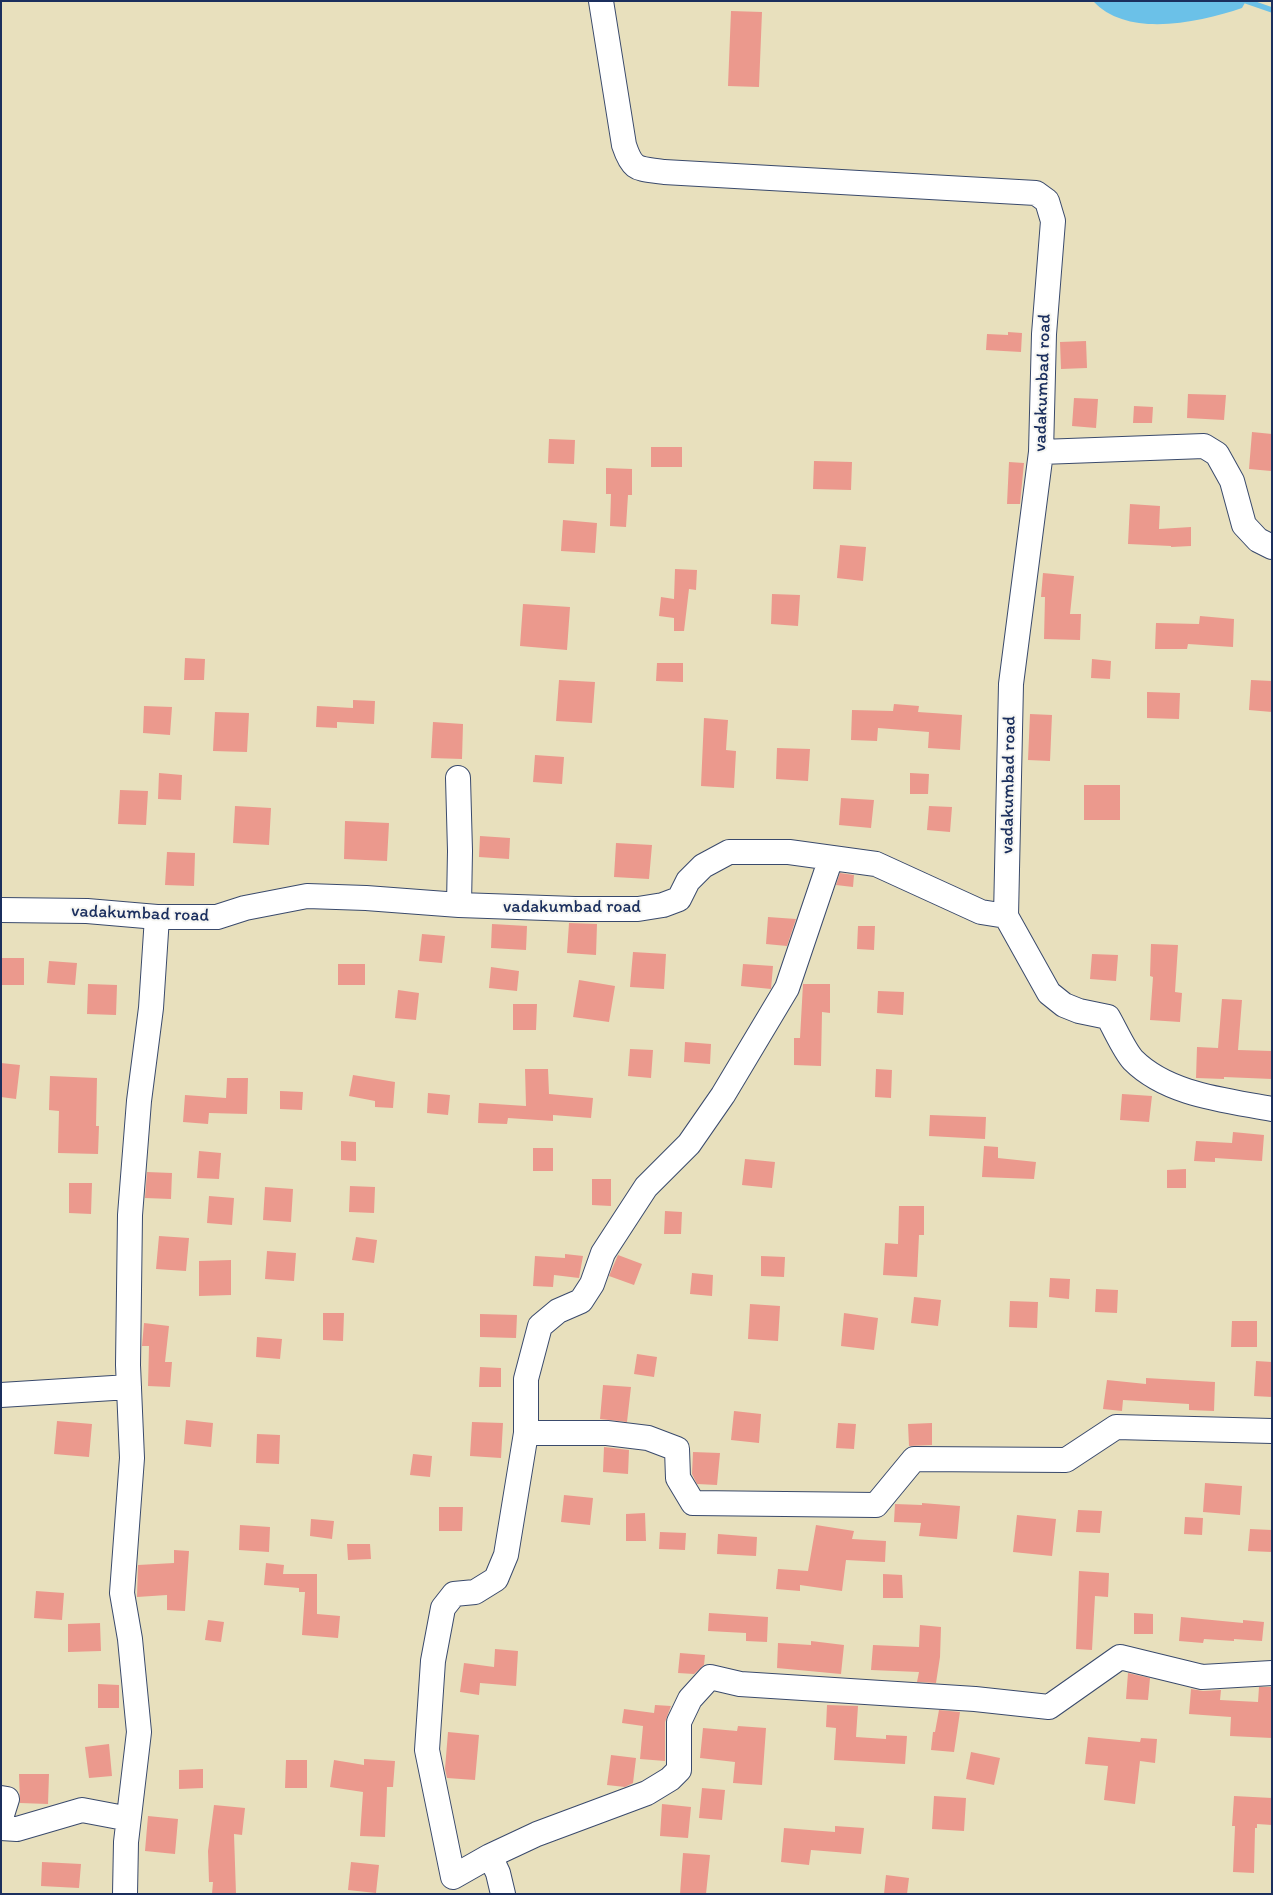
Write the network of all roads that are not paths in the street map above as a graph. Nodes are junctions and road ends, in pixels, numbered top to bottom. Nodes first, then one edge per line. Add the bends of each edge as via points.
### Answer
1 (601, 1) edge
2 (1041, 452) junction
3 (1272, 547) edge
4 (458, 778) dead end
5 (830, 858) junction
6 (459, 905) junction
7 (1, 910) edge
8 (1006, 916) junction
9 (157, 917) junction
10 (1272, 1109) edge
11 (129, 1387) junction
12 (1, 1395) edge
13 (1272, 1431) edge
14 (526, 1433) junction
15 (1272, 1673) edge
16 (1, 1798) edge
17 (119, 1817) dead end
18 (1, 1818) edge
19 (1, 1828) edge
20 (490, 1856) junction
21 (451, 1885) edge
22 (125, 1894) edge
23 (503, 1894) edge

1 - 2 street, vadakumbad road via 624,144 629,160 639,168 1036,193 1047,201 1054,221 1044,334
2 - 3 street via 1204,446 1217,454 1232,481 1244,525 1258,540
2 - 8 street, vadakumbad road via 1011,684
4 - 6 street
5 - 6 street, vadakumbad road via 789,852 729,852 703,866 688,880 679,899 638,909
5 - 8 street, vadakumbad road via 876,864 981,912
5 - 14 street via 787,988 722,1095 689,1144 646,1187 602,1253 592,1284 581,1301 558,1312 540,1326 526,1379
6 - 9 street, vadakumbad road via 307,896 217,917
7 - 9 street, vadakumbad road via 87,911
8 - 10 street via 1049,993 1064,1005 1079,1011 1108,1016 1132,1059 1154,1076 1186,1091
9 - 11 street via 130,1215
11 - 12 street
11 - 22 street via 132,1458 122,1593 139,1732 126,1842
13 - 14 street via 1116,1427 1066,1460 914,1459 876,1505 693,1503 678,1478 677,1449 648,1438 607,1433
14 - 21 street via 506,1555 496,1580 475,1592 454,1594 443,1608 433,1661 427,1750
15 - 20 street via 1202,1677 1120,1657 1049,1707 740,1684 710,1677 690,1699 679,1722 679,1770 670,1779 647,1793 538,1834
16 - 18 street via 7,1799
17 - 19 street via 82,1810 17,1830
20 - 21 street
20 - 23 street

